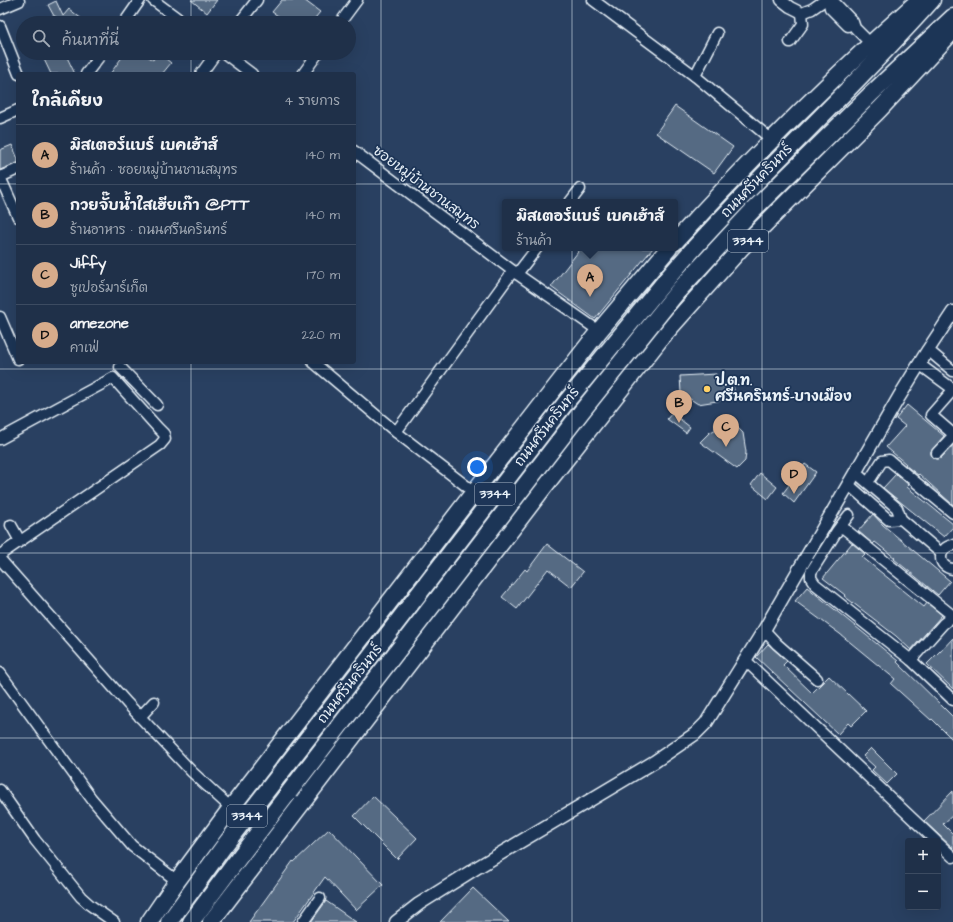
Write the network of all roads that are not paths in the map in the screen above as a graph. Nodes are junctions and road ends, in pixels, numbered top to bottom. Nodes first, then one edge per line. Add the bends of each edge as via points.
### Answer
1 (140, 0) edge
2 (153, 0) edge
3 (257, 0) edge
4 (357, 0) edge
5 (593, 0) edge
6 (781, 0) edge
7 (920, 0) edge
8 (932, 0) edge
9 (19, 1) edge
10 (826, 1) edge
11 (0, 9) edge
12 (802, 13) junction
13 (129, 16) edge
14 (175, 16) edge
15 (244, 16) edge
16 (345, 16) edge
17 (953, 17) edge
18 (0, 26) edge
19 (953, 31) edge
20 (717, 33) dead end
21 (790, 42) dead end
22 (871, 44) junction
23 (97, 60) edge
24 (211, 60) edge
25 (233, 60) edge
26 (313, 60) edge
27 (18, 72) edge
28 (88, 72) edge
29 (202, 72) edge
30 (249, 72) edge
31 (304, 72) edge
32 (695, 76) junction
33 (16, 111) edge
34 (0, 118) edge
35 (772, 140) junction
36 (356, 153) edge
37 (16, 170) edge
38 (0, 177) edge
39 (580, 189) dead end
40 (572, 199) edge
41 (16, 213) edge
42 (678, 239) edge
43 (534, 251) edge
44 (666, 251) edge
45 (515, 272) junction
46 (953, 312) edge
47 (0, 317) edge
48 (599, 331) junction
49 (928, 350) junction
50 (16, 354) edge
51 (122, 364) edge
52 (315, 364) edge
53 (919, 364) junction
54 (953, 371) edge
55 (113, 378) junction
56 (953, 390) edge
57 (156, 405) dead end
58 (396, 432) junction
59 (953, 435) edge
60 (518, 436) junction
61 (0, 439) edge
62 (937, 453) dead end
63 (560, 467) junction
64 (856, 473) junction
65 (871, 478) dead end
66 (848, 485) junction
67 (474, 492) junction
68 (953, 513) edge
69 (849, 514) dead end
70 (901, 519) junction
71 (12, 525) dead end
72 (841, 526) junction
73 (20, 541) junction
74 (435, 543) junction
75 (953, 544) edge
76 (941, 553) junction
77 (0, 555) edge
78 (0, 559) edge
79 (953, 568) edge
80 (477, 574) junction
81 (953, 616) edge
82 (764, 630) junction
83 (746, 660) junction
84 (911, 660) junction
85 (0, 673) edge
86 (817, 679) dead end
87 (953, 700) edge
88 (154, 702) dead end
89 (140, 717) junction
90 (0, 790) edge
91 (231, 808) junction
92 (933, 838) edge
93 (941, 846) edge
94 (953, 857) edge
95 (177, 881) junction
96 (320, 898) dead end
97 (213, 921) edge
98 (114, 922) edge
99 (149, 922) edge
100 (169, 922) edge
101 (191, 922) edge
102 (303, 922) edge
103 (396, 922) edge

1 - 13 street
2 - 14 street
3 - 15 street
4 - 16 street
5 - 32 street
6 - 12 street
7 - 22 main road, ถนนศรีนครินทร์
8 - 100 main road, ถนนศรีนครินทร์ / 3344, bridge via 883,54 739,198 666,280 567,401 224,846
9 - 11 street
10 - 12 street
10 - 22 street via 835,3
12 - 21 street via 803,24
17 - 101 main road, ถนนศรีนครินทร์ / 3344, bridge via 752,211 678,291 582,411
18 - 27 street
19 - 63 main road, 3344 via 885,104 718,273 657,343
20 - 32 street
22 - 35 main road, ถนนศรีนครินทร์
23 - 28 street
24 - 29 street
25 - 30 street
26 - 31 street
32 - 35 street
33 - 34 street
35 - 42 main road, ถนนศรีนครินทร์
36 - 45 street, ซอยหมู่บ้านชานสมุทร
37 - 38 street
38 - 41 street
39 - 40 street
43 - 45 street
44 - 48 main road, ถนนศรีนครินทร์ / 3344
45 - 48 street, ซอยหมู่บ้านชานสมุทร
45 - 58 street
46 - 49 street
47 - 50 street
48 - 60 main road, ถนนศรีนครินทร์ / 3344
49 - 53 street
49 - 54 street
51 - 55 street
51 - 57 street
52 - 58 street
53 - 56 street
53 - 64 street
55 - 61 street
55 - 73 street via 161,431 165,439 148,454
56 - 59 street via 931,415
58 - 67 street
59 - 62 street
60 - 63 main road via 515,447 517,462 525,472 540,475
60 - 67 main road, ถนนศรีนครินทร์ / 3344
63 - 80 main road, 3344
64 - 66 street
64 - 70 street via 897,508
65 - 68 street via 882,461 889,460
66 - 70 street via 889,520
66 - 82 street
67 - 74 main road, ถนนศรีนครินทร์ / 3344
69 - 72 street
70 - 76 street
71 - 73 street
72 - 81 street
72 - 84 street via 811,572 811,578 815,584
73 - 77 street
74 - 80 main road via 454,537 471,541 476,545 479,554
74 - 91 main road, ถนนศรีนครินทร์ / 3344
75 - 76 street
76 - 79 street via 942,563
78 - 89 street
80 - 97 main road, 3344
81 - 84 street
82 - 83 street
82 - 86 street
83 - 92 street
83 - 103 street via 706,723 695,734 654,762 478,867
84 - 87 street
85 - 95 street via 91,798 132,846
88 - 89 street
89 - 91 street via 192,772
90 - 98 street via 81,898
91 - 95 main road, ถนนศรีนครินทร์ / 3344
93 - 94 street
95 - 99 main road, ถนนศรีนครินทร์ / 3344
96 - 102 street

